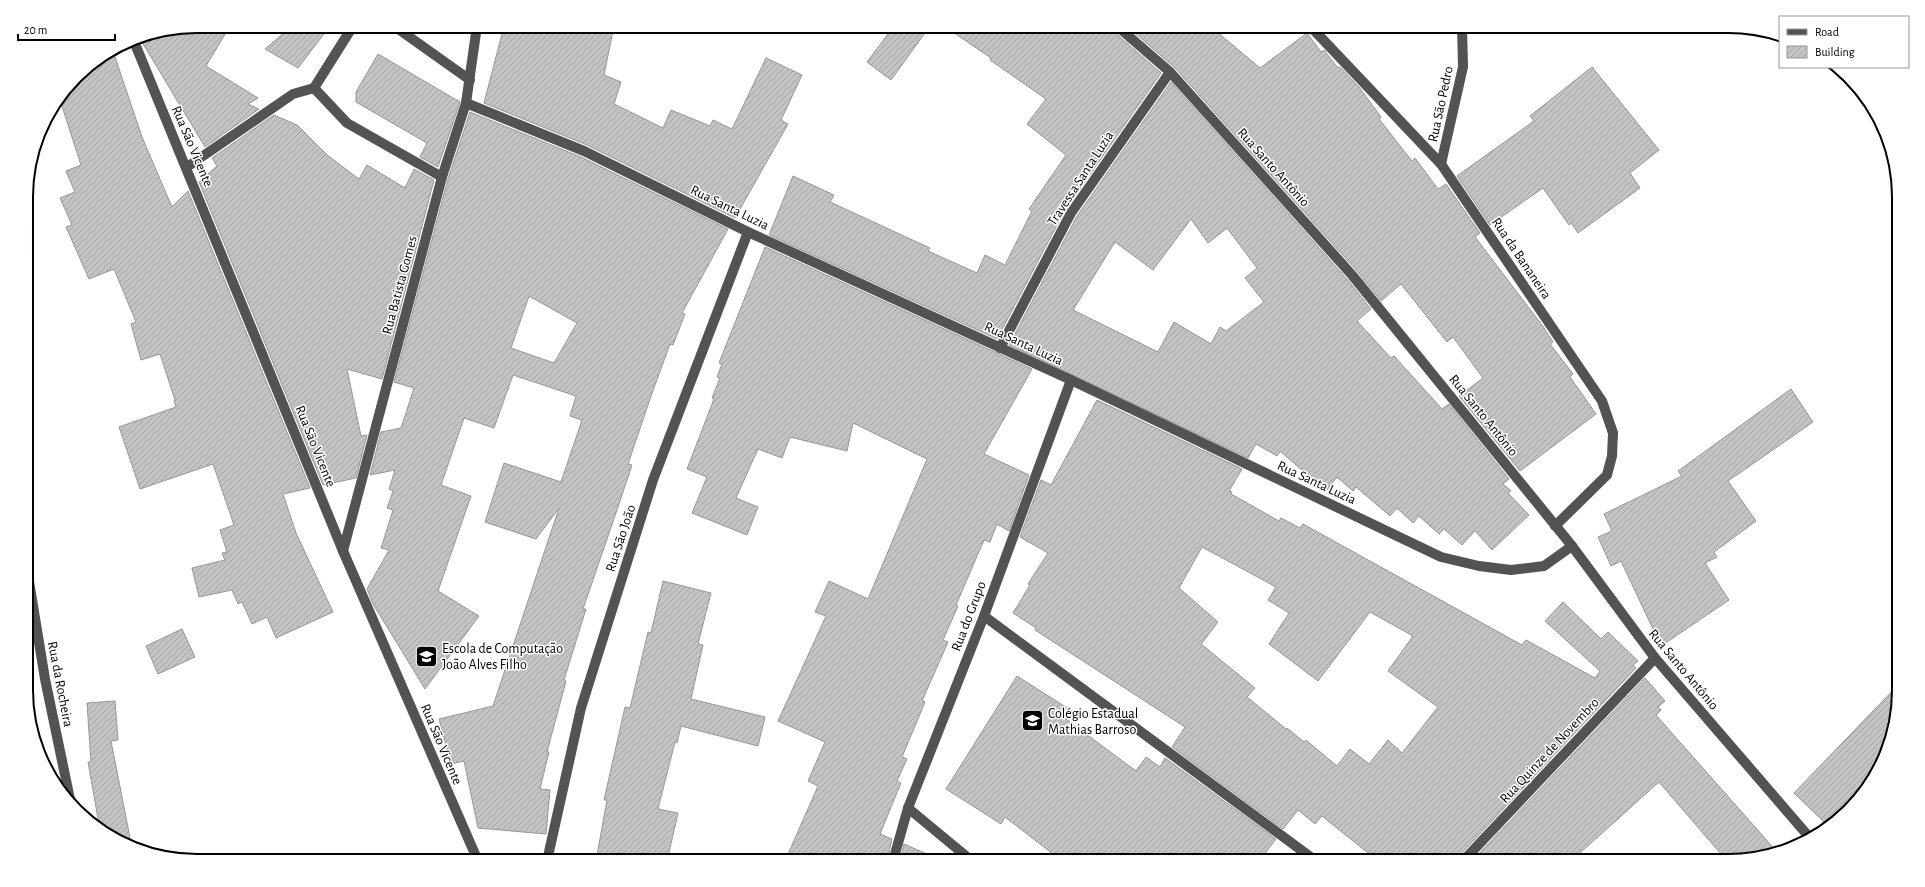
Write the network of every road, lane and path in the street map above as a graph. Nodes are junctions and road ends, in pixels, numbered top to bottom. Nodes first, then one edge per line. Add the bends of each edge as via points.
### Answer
1 (349, 33) edge
2 (404, 33) edge
3 (476, 33) edge
4 (1125, 33) edge
5 (1317, 33) edge
6 (1462, 33) edge
7 (135, 45) edge
8 (1170, 72) junction
9 (470, 80) junction
10 (314, 88) junction
11 (466, 103) junction
12 (1441, 164) junction
13 (187, 167) junction
14 (442, 177) junction
15 (748, 232) junction
16 (1000, 348) junction
17 (1070, 380) junction
18 (1555, 526) junction
19 (1572, 546) junction
20 (343, 551) junction
21 (33, 606) edge
22 (984, 616) junction
23 (1655, 658) junction
24 (68, 792) edge
25 (908, 808) junction
26 (1806, 834) edge
27 (475, 854) edge
28 (549, 854) edge
29 (895, 854) edge
30 (964, 854) edge
31 (1307, 854) edge
32 (1470, 854) edge

1 - 10 street
2 - 9 street
3 - 9 street, Rua Batista Gomes
4 - 8 street, Rua Santo Antônio
5 - 12 street, Rua da Bananeira
6 - 12 street, Rua São Pedro via 1463,67
7 - 13 street, Rua São Vicente
8 - 16 street, Travessa Santa Luzia via 1071,212
8 - 18 street, Rua Santo Antônio via 1352,275
9 - 11 street, Rua Batista Gomes
10 - 13 street via 293,94
10 - 14 street via 347,123
11 - 14 street, Rua Batista Gomes
11 - 15 street, Rua Santa Luzia via 584,151
12 - 18 street, Rua da Bananeira via 1602,401 1614,433 1607,474
13 - 20 street, Rua São Vicente
14 - 20 street, Rua Batista Gomes
15 - 16 street, Rua Santa Luzia
15 - 28 street, Rua São João via 651,488 580,708
16 - 17 street, Rua Santa Luzia
17 - 19 street, Rua Santa Luzia via 1441,557 1511,570 1544,566
17 - 22 street, Rua do Grupo
18 - 19 street, Rua Santo Antônio
19 - 23 street, Rua Santo Antônio
20 - 27 street, Rua São Vicente
21 - 24 street, Rua da Rocheira
22 - 25 street, Rua do Grupo
22 - 31 street
23 - 26 street, Rua Santo Antônio
23 - 32 street, Rua Quinze de Novembro
25 - 29 street, Rua do Grupo
25 - 30 street

